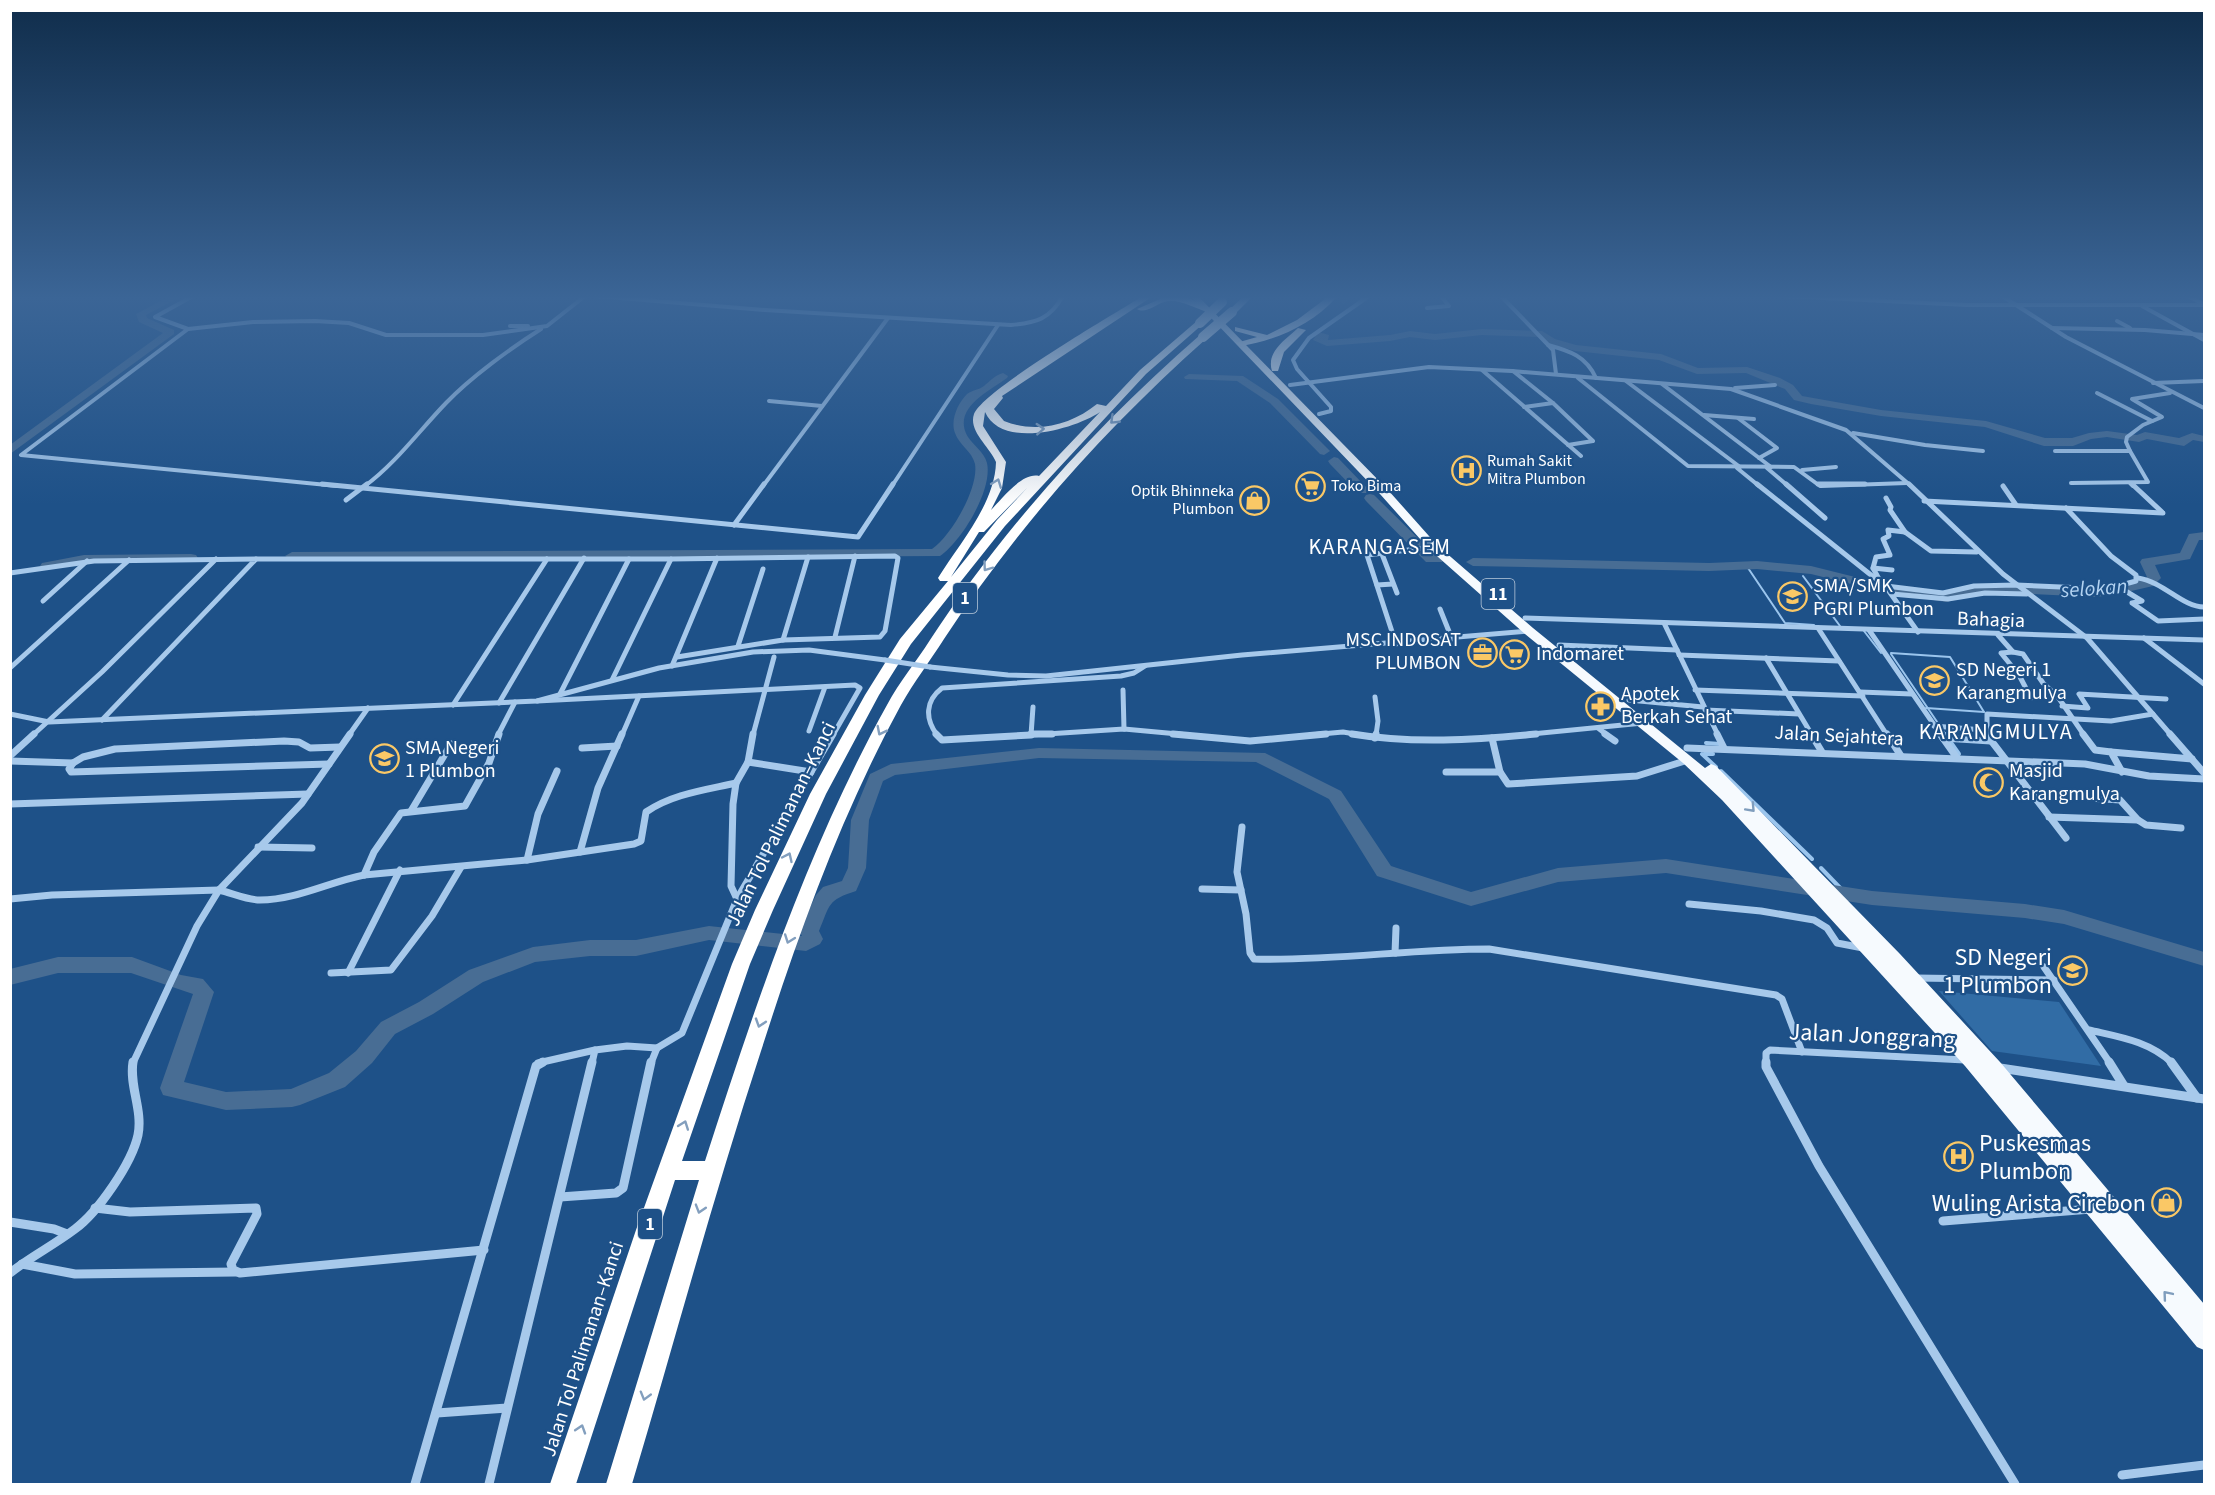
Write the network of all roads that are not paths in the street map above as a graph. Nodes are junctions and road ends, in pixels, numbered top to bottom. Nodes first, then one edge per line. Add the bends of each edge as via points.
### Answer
1 (139, 366) edge
2 (491, 366) edge
3 (852, 366) edge
4 (971, 366) edge
5 (1039, 366) edge
6 (1048, 366) edge
7 (1152, 366) edge
8 (1166, 366) edge
9 (1267, 366) edge
10 (1271, 366) edge
11 (1275, 366) edge
12 (1295, 366) edge
13 (1555, 366) edge
14 (1592, 366) edge
15 (2120, 366) edge
16 (1275, 369) junction
17 (1481, 369) junction
18 (1512, 371) junction
19 (1143, 372) junction
20 (1556, 374) junction
21 (1576, 376) junction
22 (1596, 378) junction
23 (1625, 380) junction
24 (2205, 381) edge
25 (1310, 382) junction
26 (2152, 383) junction
27 (1662, 384) junction
28 (1290, 385) junction
29 (1775, 385) dead end
30 (1731, 389) junction
31 (2097, 393) dead end
32 (2171, 393) junction
33 (769, 400) dead end
34 (1553, 403) junction
35 (822, 406) junction
36 (1524, 407) junction
37 (2205, 408) edge
38 (1319, 414) junction
39 (1704, 415) junction
40 (1738, 418) junction
41 (1754, 419) dead end
42 (2152, 422) junction
43 (1852, 433) junction
44 (1568, 445) junction
45 (1983, 451) dead end
46 (2055, 451) dead end
47 (2130, 451) junction
48 (1581, 456) dead end
49 (1759, 458) junction
50 (1738, 467) junction
51 (1836, 467) dead end
52 (1769, 468) junction
53 (1053, 469) junction
54 (1802, 470) junction
55 (1908, 483) junction
56 (2071, 483) dead end
57 (2130, 483) junction
58 (2003, 486) dead end
59 (363, 487) junction
60 (1886, 498) dead end
61 (346, 500) dead end
62 (1923, 500) junction
63 (2016, 505) junction
64 (2066, 508) junction
65 (1404, 509) junction
66 (1825, 518) dead end
67 (734, 525) junction
68 (1419, 526) junction
69 (1905, 532) junction
70 (972, 537) junction
71 (1367, 540) dead end
72 (1429, 547) junction
73 (1978, 552) junction
74 (1382, 554) junction
75 (1367, 555) junction
76 (855, 556) junction
77 (808, 557) junction
78 (584, 558) junction
79 (717, 558) junction
80 (216, 559) junction
81 (256, 559) junction
82 (547, 559) junction
83 (629, 559) junction
84 (671, 559) junction
85 (129, 560) junction
86 (87, 561) junction
87 (1873, 568) junction
88 (763, 569) dead end
89 (1892, 570) dead end
90 (10, 573) edge
91 (2138, 578) junction
92 (1877, 581) junction
93 (1393, 584) junction
94 (1377, 585) junction
95 (2017, 586) junction
96 (2119, 587) junction
97 (1888, 589) junction
98 (1396, 593) dead end
99 (2026, 593) junction
100 (44, 601) dead end
101 (2205, 607) edge
102 (1440, 609) dead end
103 (1525, 618) junction
104 (2205, 619) edge
105 (1664, 623) junction
106 (1818, 628) junction
107 (1869, 630) junction
108 (1529, 631) junction
109 (1918, 632) junction
110 (1998, 635) junction
111 (835, 638) junction
112 (2087, 638) junction
113 (2144, 638) junction
114 (1452, 639) junction
115 (783, 640) junction
116 (2205, 640) edge
117 (905, 642) junction
118 (1396, 644) junction
119 (1559, 645) junction
120 (738, 646) junction
121 (1678, 652) junction
122 (2013, 652) junction
123 (677, 657) junction
124 (774, 657) dead end
125 (1766, 658) junction
126 (1839, 661) junction
127 (672, 666) junction
128 (1145, 666) junction
129 (10, 668) edge
130 (612, 680) junction
131 (2205, 684) edge
132 (825, 687) junction
133 (766, 689) junction
134 (1123, 690) dead end
135 (1695, 690) junction
136 (1786, 693) junction
137 (560, 694) junction
138 (1862, 694) junction
139 (1912, 694) junction
140 (639, 696) junction
141 (1375, 697) dead end
142 (2138, 697) junction
143 (2031, 698) dead end
144 (2166, 699) dead end
145 (537, 700) junction
146 (1629, 700) junction
147 (515, 702) junction
148 (500, 703) junction
149 (453, 705) junction
150 (2062, 706) junction
151 (1033, 707) dead end
152 (368, 708) junction
153 (1704, 709) junction
154 (10, 714) edge
155 (1799, 714) junction
156 (2153, 714) junction
157 (2070, 717) junction
158 (102, 721) junction
159 (49, 722) junction
160 (1644, 723) junction
161 (1934, 726) junction
162 (1598, 728) junction
163 (1124, 729) junction
164 (1983, 730) junction
165 (809, 731) dead end
166 (1031, 735) junction
167 (1375, 738) junction
168 (1492, 738) junction
169 (1943, 738) junction
170 (1615, 741) dead end
171 (1991, 741) junction
172 (451, 744) dead end
173 (617, 746) junction
174 (340, 747) junction
175 (582, 748) dead end
176 (1724, 748) junction
177 (1822, 752) junction
178 (2110, 752) junction
179 (1688, 754) junction
180 (10, 756) edge
181 (1901, 756) junction
182 (1957, 758) junction
183 (2006, 759) junction
184 (2192, 759) junction
185 (10, 761) edge
186 (748, 762) junction
187 (73, 763) junction
188 (329, 764) junction
189 (557, 771) dead end
190 (1500, 771) junction
191 (811, 772) junction
192 (1446, 772) dead end
193 (2122, 772) junction
194 (2205, 773) edge
195 (2205, 779) edge
196 (736, 783) junction
197 (308, 794) junction
198 (2089, 798) dead end
199 (10, 804) edge
200 (411, 811) junction
201 (2049, 817) junction
202 (2138, 820) junction
203 (1242, 826) dead end
204 (2181, 828) dead end
205 (2066, 838) dead end
206 (258, 847) junction
207 (312, 848) dead end
208 (580, 852) junction
209 (527, 860) junction
210 (461, 867) junction
211 (400, 870) junction
212 (364, 875) junction
213 (1202, 889) dead end
214 (219, 890) junction
215 (1241, 890) junction
216 (10, 899) edge
217 (737, 899) junction
218 (1689, 904) dead end
219 (1396, 928) dead end
220 (1866, 949) junction
221 (1395, 953) junction
222 (2044, 967) dead end
223 (331, 973) dead end
224 (348, 973) junction
225 (1912, 978) junction
226 (2054, 980) junction
227 (2089, 1030) junction
228 (657, 1048) junction
229 (595, 1050) junction
230 (1802, 1052) junction
231 (1971, 1061) junction
232 (1994, 1067) junction
233 (2124, 1086) junction
234 (2201, 1098) edge
235 (669, 1170) junction
236 (712, 1171) junction
237 (560, 1197) junction
238 (95, 1208) junction
239 (2094, 1209) junction
240 (1943, 1221) dead end
241 (10, 1222) edge
242 (67, 1234) junction
243 (484, 1250) junction
244 (22, 1264) junction
245 (235, 1272) junction
246 (10, 1273) edge
247 (2205, 1319) edge
248 (2205, 1340) edge
249 (507, 1407) junction
250 (437, 1413) junction
251 (2205, 1465) edge
252 (2122, 1475) dead end
253 (415, 1485) edge
254 (489, 1485) edge
255 (563, 1485) edge
256 (619, 1485) edge
257 (2015, 1485) edge

1 - 59 street via 21,454
2 - 59 street via 448,401 382,473
3 - 35 street
4 - 67 street via 858,537
70 -> 5 highway via 1002,472 998,455 978,426 982,407
6 -> 19 highway via 999,396 990,413 999,422 1021,429 1060,427 1092,413
7 - 19 highway, Jalan Tol Palimanan–Kanci / 1
8 -> 236 highway, Jalan Tol Palimanan–Kanci / 1 via 1096,436 1023,520 968,593 896,701 844,801 800,911
9 - 65 highway, 11
10 - 16 highway, 11
11 - 16 highway
12 - 25 street
13 - 20 street
14 - 22 street
15 - 26 street
16 - 28 highway, 11
17 - 18 street
17 - 25 street via 1437,367
17 - 36 street
18 - 20 street
18 - 34 street
19 - 53 highway, Jalan Tol Palimanan–Kanci / 1
20 - 21 street
21 - 22 street
21 - 50 street via 1688,466
22 - 23 street
23 - 27 street
23 - 50 street
24 - 26 street
25 - 28 street
25 - 38 street via 1332,408
26 - 32 street
27 - 30 street
27 - 39 street
28 - 38 highway, 11
29 - 30 street
30 - 43 street
31 - 42 street
32 - 37 street
32 - 42 street via 2132,399 2162,416
33 - 35 street
34 - 36 street
34 - 44 street via 1593,441
35 - 67 street
36 - 44 street
38 - 65 highway, 11
39 - 40 street
39 - 49 street
40 - 41 street
40 - 49 street via 1777,448
42 - 47 street via 2126,438
43 - 45 street
43 - 55 street
44 - 48 street
46 - 47 street
47 - 57 street via 2148,481
49 - 52 street
50 - 52 street
50 - 92 street
51 - 54 street
52 - 54 street
52 - 66 street
53 - 70 highway via 1018,489
53 - 117 highway, Jalan Tol Palimanan–Kanci / 1 via 1001,523
54 - 55 street via 1820,486
55 - 62 street
56 - 57 street
57 - 64 street via 2163,513
58 - 63 street
59 - 61 street
59 - 67 street
60 - 69 street
62 - 63 street
62 - 73 street
63 - 64 street
64 - 91 street via 2111,556
65 - 68 highway, 11
68 - 72 highway, 11
68 - 103 highway, 11
69 - 73 street via 1930,551
69 - 87 street via 1887,531 1889,536 1883,539 1890,555 1876,557
70 - 117 highway
71 - 75 street
72 - 74 street
72 - 108 highway, 11
73 - 95 street
74 - 75 street
74 - 93 street
75 - 94 street
76 - 77 street
76 - 111 street
76 - 111 street via 898,558 885,632 877,638
77 - 79 street
77 - 115 street
78 - 82 street
78 - 83 street
78 - 148 street
79 - 84 street
79 - 123 street
80 - 81 street
80 - 85 street
80 - 159 street
81 - 82 street
81 - 158 street
82 - 149 street
83 - 84 street
83 - 137 street
84 - 130 street
85 - 86 street
85 - 129 street
86 - 90 street
86 - 100 street
87 - 89 street
87 - 92 street
88 - 120 street
91 - 96 street
91 - 101 street via 2156,582 2183,601
92 - 97 street
93 - 94 street
93 - 98 street
94 - 118 street
95 - 96 street via 2096,590
95 - 97 street via 1974,586 1943,593
95 - 99 street
96 - 104 street via 2142,600 2132,603 2158,621
97 - 99 street via 1948,599 1985,593
97 - 109 street
99 - 112 street
102 - 114 street
103 - 105 street, Bahagia
103 - 119 highway, 11
105 - 106 street, Bahagia
105 - 121 street
106 - 107 street, Bahagia
106 - 126 street
107 - 109 street, Bahagia
107 - 139 street
108 - 114 street
108 - 160 highway, 11
109 - 110 street, Bahagia
110 - 112 street, Bahagia
110 - 122 street
111 - 115 street
112 - 113 street, Bahagia
112 - 142 street
113 - 116 street, Bahagia
113 - 131 street
114 - 118 street
115 - 120 street
235 -> 117 highway, Jalan Tol Palimanan–Kanci / 1 via 741,964 764,910 818,794
118 - 128 street
119 - 121 street
119 - 146 highway, 11
120 - 123 street
121 - 125 street
121 - 135 street
122 - 143 street via 2001,653
122 - 150 street via 2023,654
123 - 127 street
124 - 133 street
125 - 126 street
125 - 136 street
126 - 138 street
127 - 128 street, bridge via 720,656 784,650 831,652 1008,675 1046,676
127 - 130 street
128 - 166 street via 1134,674 1121,676 942,688 929,704 930,725 942,740
130 - 137 street
132 - 133 street
132 - 165 street
132 - 191 street via 860,688
133 - 140 street
133 - 186 street
134 - 163 street
135 - 136 street
135 - 153 street
136 - 138 street
136 - 155 street
137 - 145 street
138 - 139 street
138 - 181 street
139 - 161 street
140 - 145 street
140 - 173 street
141 - 167 street
142 - 144 street
142 - 150 street via 2079,694 2088,708
142 - 156 street
145 - 147 street
146 - 153 street
146 - 179 highway, 11
147 - 148 street
147 - 200 street via 496,739 490,762 465,806
148 - 149 street
149 - 152 street
150 - 157 street
151 - 166 street
152 - 158 street
152 - 174 street
153 - 155 street
153 - 176 street
154 - 159 street
155 - 177 street
156 - 157 street via 2111,721
156 - 184 street
157 - 164 street via 1987,714 1987,730
157 - 178 street via 2095,750
158 - 159 street
159 - 180 street
160 - 162 street
160 - 179 highway, 11
161 - 164 street
161 - 169 street
162 - 168 street
162 - 170 street
163 - 166 street
163 - 167 street via 1260,741 1343,732
164 - 171 street
167 - 168 street
168 - 190 street
169 - 171 street
169 - 182 street
171 - 183 street
172 - 200 street
173 - 175 street
173 - 208 street via 591,806
174 - 187 street via 310,748 284,741 126,748
174 - 188 street
176 - 177 street, Jalan Sejahtera
176 - 179 street, Jalan Sejahtera
177 - 181 street, Jalan Sejahtera
178 - 184 street
178 - 193 street
179 - 190 street, Jalan Sejahtera via 1637,776 1596,780 1509,784
179 - 220 highway, 11
179 -> 225 highway, 11 via 1743,800
181 - 182 street, Jalan Sejahtera
182 - 183 street, Jalan Sejahtera
183 - 193 street, Jalan Sejahtera via 2085,764
183 - 201 street
184 - 194 street
185 - 187 street
186 - 191 street
186 - 196 street
187 - 188 street via 71,772
188 - 197 street
189 - 209 street via 538,814
190 - 192 street
191 - 217 street
193 - 195 street, Jalan Sejahtera
196 - 208 street via 652,807 646,812 640,842
196 - 217 street via 731,886
197 - 199 street
197 - 206 street
198 - 202 street via 2120,800
200 - 212 street via 400,814 374,852
201 - 202 street
201 - 205 street
202 - 204 street via 2146,825
203 - 215 street via 1237,872
206 - 207 street
206 - 214 street
208 - 209 street
209 - 210 street
210 - 211 street
210 - 224 street via 432,916 392,970
211 - 212 street
211 - 224 street
212 - 214 street via 338,880 313,891 259,900
213 - 215 street
214 - 216 street
214 - 238 street via 139,1045 131,1068 138,1134 134,1147
215 - 221 street via 1254,959
217 - 228 street via 682,1033
218 - 220 street via 1814,920 1827,928 1837,943
219 - 221 street
220 - 231 highway, 11
221 - 230 street via 1496,950 1776,994 1782,999
222 - 226 street
223 - 224 street
225 - 226 street
225 - 232 highway, 11
226 - 227 street
227 - 233 street
227 - 234 street via 2140,1041 2159,1050
228 - 229 street
228 - 237 street via 623,1188 616,1193
229 - 237 street
229 - 243 street via 536,1066
230 - 231 street, Jalan Jonggrang
230 - 257 street, Jalan Jonggrang via 1770,1050 1765,1055 1766,1067 1819,1166
231 - 239 highway, 11
232 - 233 street
232 - 247 highway, 11
233 - 234 street
235 - 236 highway
255 -> 235 highway, Jalan Tol Palimanan–Kanci / 1
236 -> 256 highway, Jalan Tol Palimanan–Kanci / 1
237 - 249 street
238 - 242 street
238 - 245 street via 130,1212 256,1208 257,1214 231,1264
239 - 240 street
248 -> 239 highway, 11
241 - 242 street via 54,1228
242 - 244 street
243 - 245 street
243 - 250 street
244 - 245 street via 75,1274
244 - 246 street
249 - 250 street
249 - 254 street
250 - 253 street
251 - 252 street

